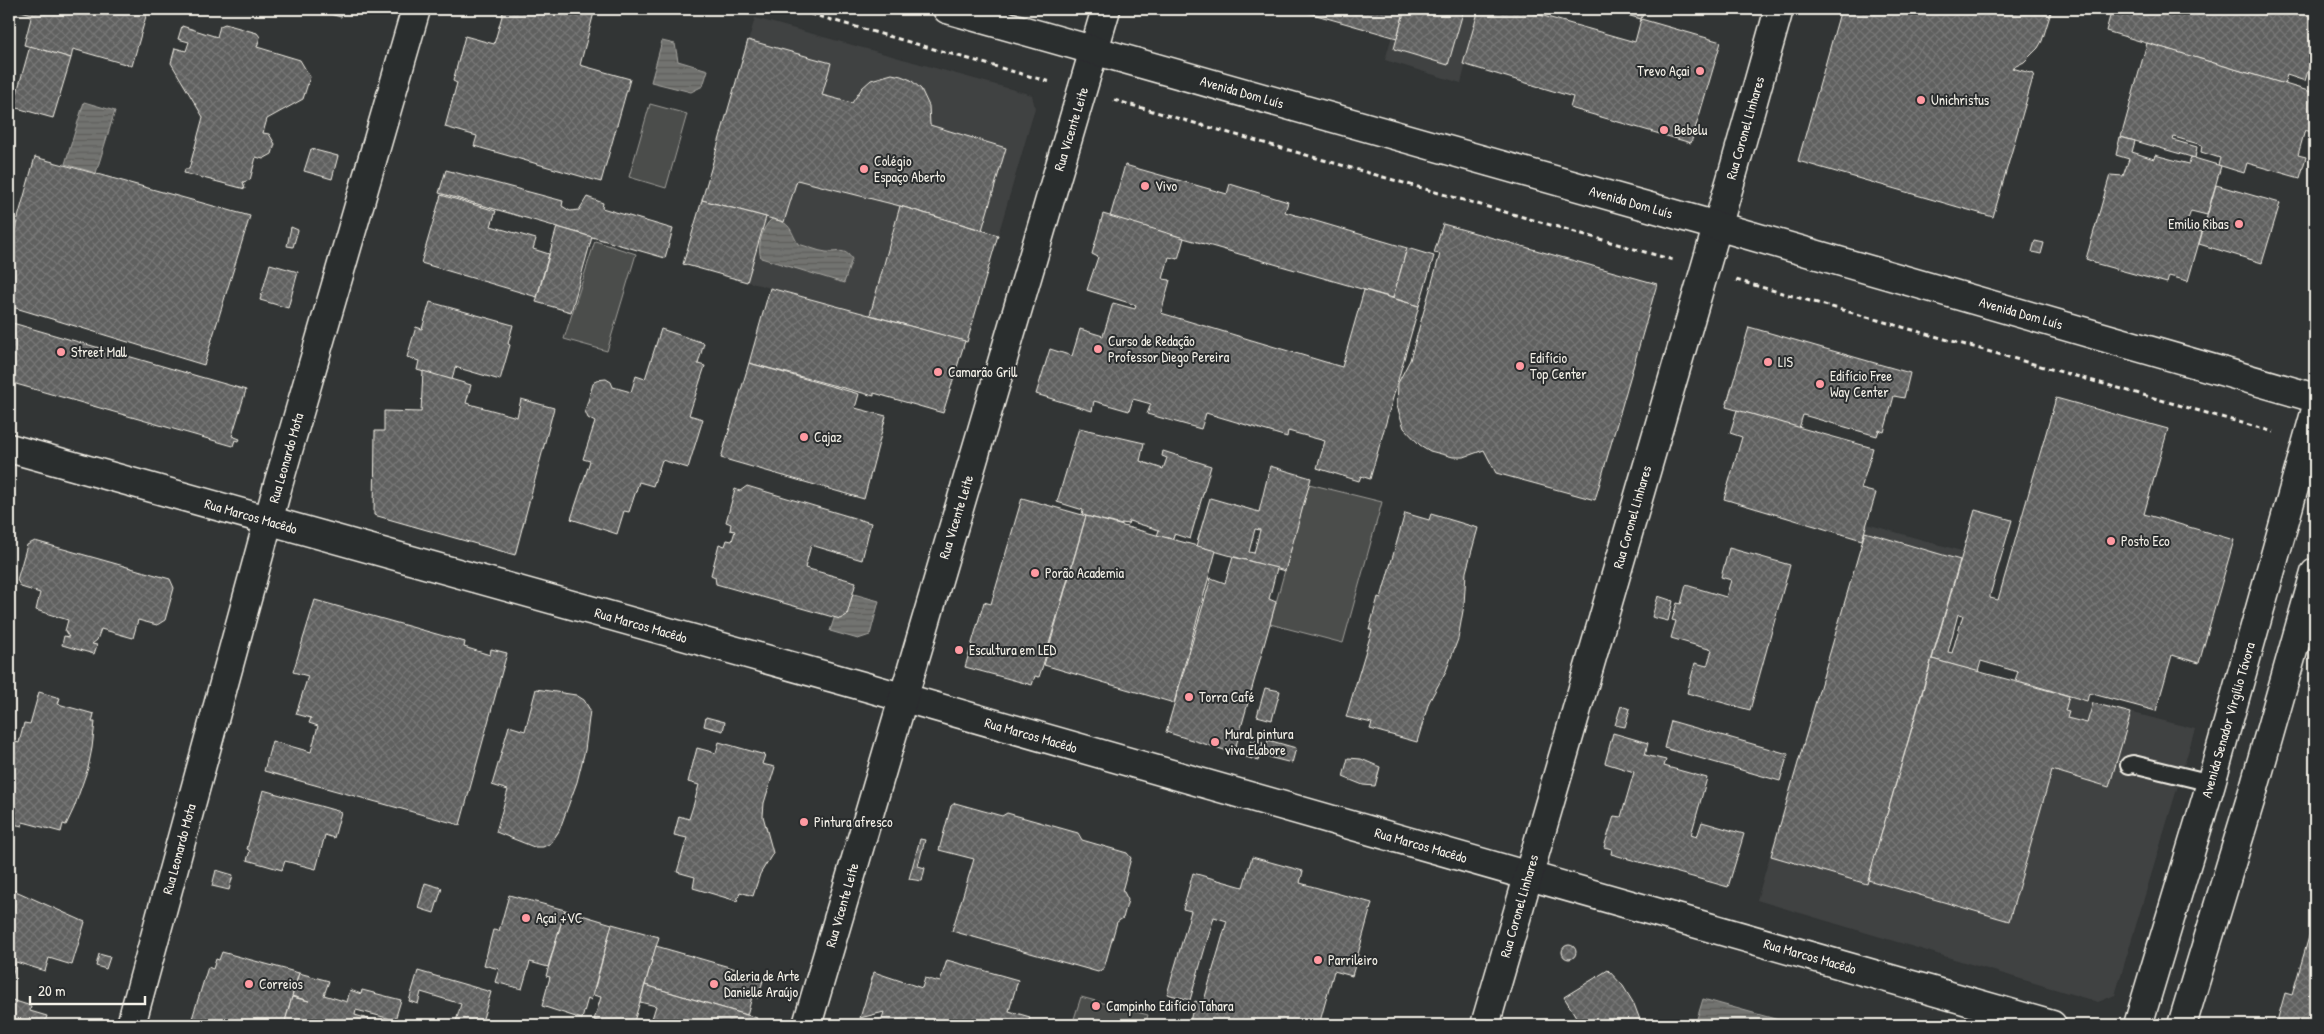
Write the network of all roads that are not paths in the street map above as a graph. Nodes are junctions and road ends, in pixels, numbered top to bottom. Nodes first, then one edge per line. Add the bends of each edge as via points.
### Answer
1 (416, 9) edge
2 (947, 9) edge
3 (1106, 9) edge
4 (1779, 9) edge
5 (1094, 51) junction
6 (1717, 226) junction
7 (2315, 398) edge
8 (2315, 413) edge
9 (9, 448) edge
10 (269, 521) junction
11 (2315, 573) edge
12 (902, 698) junction
13 (2129, 765) dead end
14 (2211, 783) junction
15 (1527, 876) junction
16 (131, 1025) edge
17 (807, 1025) edge
18 (1485, 1025) edge
19 (2052, 1025) edge
20 (2138, 1025) edge
21 (2182, 1025) edge

1 - 10 street, Rua Leonardo Mota
2 - 5 street, Avenida Dom Luís
3 - 5 street, Rua Vicente Leite
4 - 6 street, Rua Coronel Linhares
5 - 6 street, Avenida Dom Luís
5 - 12 street, Rua Vicente Leite
6 - 7 street, Avenida Dom Luís
6 - 15 street, Rua Coronel Linhares
8 - 14 street, Avenida Senador Virgílio Távora
9 - 10 street, Rua Marcos Macêdo
10 - 12 street, Rua Marcos Macêdo
10 - 16 street, Rua Leonardo Mota
11 - 21 street
12 - 15 street, Rua Marcos Macêdo
12 - 17 street, Rua Vicente Leite
13 - 14 lane
14 - 20 street, Avenida Senador Virgílio Távora
15 - 18 street, Rua Coronel Linhares
15 - 19 street, Rua Marcos Macêdo

